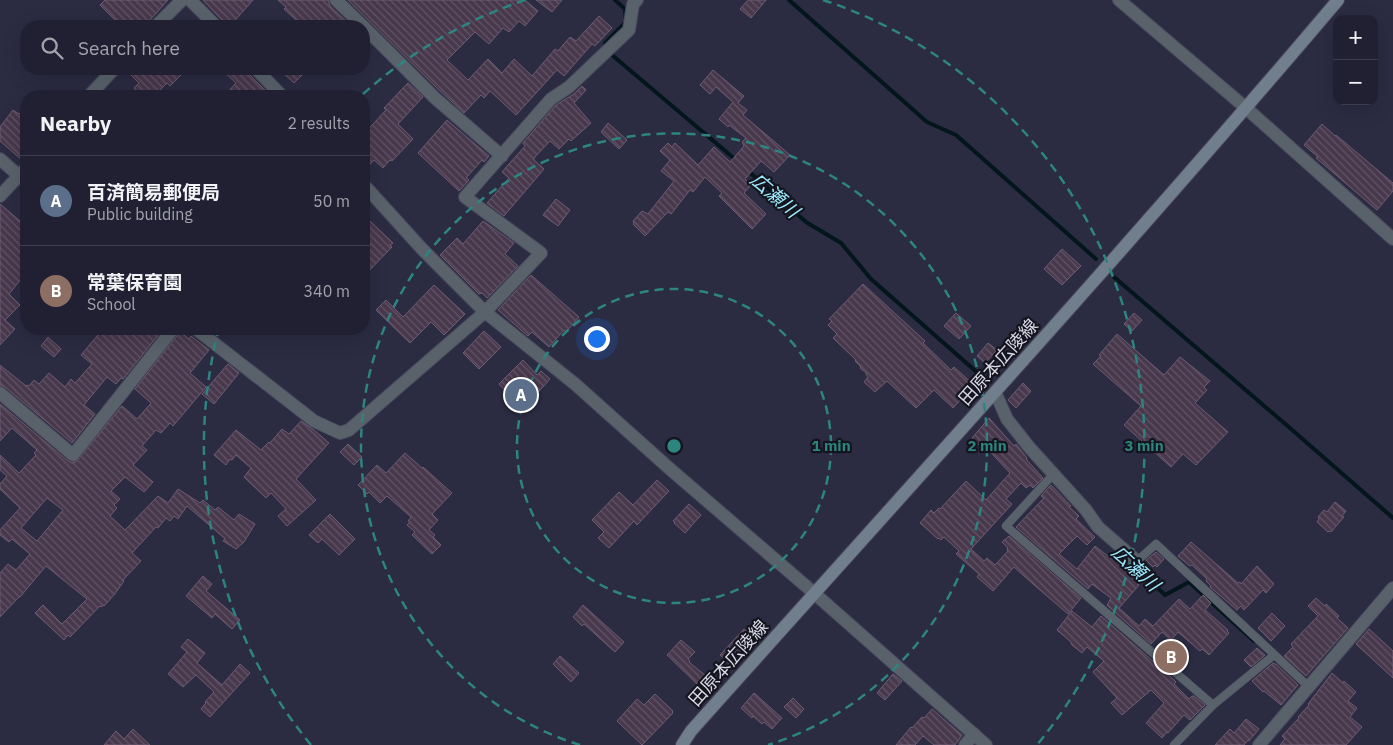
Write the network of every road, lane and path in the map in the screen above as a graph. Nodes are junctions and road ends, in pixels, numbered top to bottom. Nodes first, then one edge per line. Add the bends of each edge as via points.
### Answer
1 (336, 0) edge
2 (637, 0) edge
3 (1119, 0) edge
4 (1338, 0) edge
5 (182, 1) edge
6 (162, 20) edge
7 (208, 20) edge
8 (356, 20) edge
9 (370, 34) edge
10 (108, 75) edge
11 (262, 75) edge
12 (95, 90) edge
13 (276, 90) edge
14 (1246, 108) junction
15 (502, 156) junction
16 (0, 159) edge
17 (20, 172) edge
18 (20, 178) edge
19 (370, 192) edge
20 (0, 196) edge
21 (1393, 239) edge
22 (485, 312) junction
23 (168, 335) edge
24 (204, 335) edge
25 (995, 392) junction
26 (0, 393) edge
27 (1050, 477) junction
28 (1137, 561) joint
29 (1393, 588) edge
30 (814, 593) junction
31 (1272, 657) junction
32 (1309, 686) junction
33 (1213, 705) junction
34 (974, 734) junction
35 (682, 745) edge
36 (965, 745) edge
37 (986, 745) edge
38 (1174, 745) edge
39 (1260, 745) edge

1 - 8 street
2 - 15 street via 633,4 629,30 569,87 551,99
3 - 14 street
4 - 14 main road, 田原本広陵線
5 - 6 street
5 - 7 street
9 - 15 street via 435,98
10 - 12 street
11 - 13 street
14 - 21 street
14 - 25 main road, 田原本広陵線
15 - 22 street via 465,197 540,253
16 - 17 street
18 - 20 street
19 - 22 street
22 - 24 street via 349,430 340,433 314,421
22 - 30 street via 574,384
23 - 26 street via 73,455
25 - 27 street via 1007,419
25 - 30 main road, 田原本広陵線
27 - 28 street via 1086,510 1098,527
27 - 33 lane via 1006,526
28 - 31 lane via 1156,544
29 - 32 street
30 - 34 street
30 - 35 main road, 田原本広陵線 via 691,730
31 - 32 lane
31 - 33 lane
32 - 39 street
33 - 38 lane
34 - 36 street
34 - 37 street

